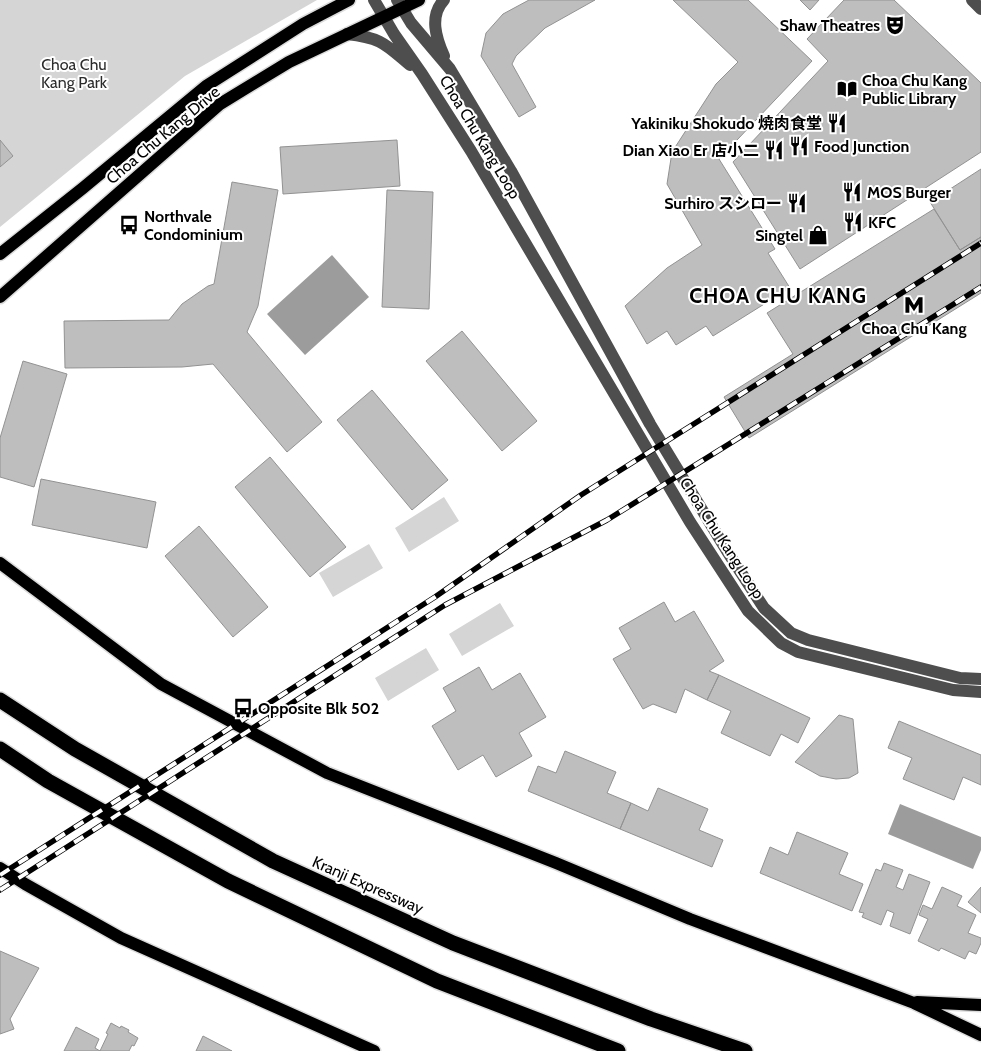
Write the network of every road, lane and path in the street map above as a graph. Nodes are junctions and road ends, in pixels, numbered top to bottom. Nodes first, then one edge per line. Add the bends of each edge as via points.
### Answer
1 (349, 0) edge
2 (374, 0) edge
3 (420, 0) edge
4 (444, 0) edge
5 (972, 0) edge
6 (400, 4) edge
7 (981, 9) edge
8 (384, 17) junction
9 (348, 34) junction
10 (450, 68) junction
11 (422, 74) junction
12 (0, 254) edge
13 (572, 282) junction
14 (553, 292) junction
15 (0, 297) edge
16 (0, 563) edge
17 (741, 572) junction
18 (748, 611) junction
19 (827, 645) junction
20 (837, 663) junction
21 (981, 678) edge
22 (981, 692) edge
23 (0, 700) edge
24 (0, 749) edge
25 (0, 868) edge
26 (914, 1003) junction
27 (981, 1006) edge
28 (981, 1035) edge
29 (374, 1051) edge
30 (618, 1051) edge
31 (745, 1051) edge

1 - 12 main road, Choa Chu Kang Drive via 303,24 206,86
2 - 8 street, Choa Chu Kang Loop
3 - 6 main road, Choa Chu Kang Drive
4 - 10 street via 438,6 436,38
5 - 7 street
6 - 8 main road, Choa Chu Kang Drive
6 - 10 street, Choa Chu Kang Loop via 411,24
8 - 9 main road, Choa Chu Kang Drive
8 - 11 street, Choa Chu Kang Loop
9 - 11 street via 370,36 387,45
9 - 15 main road, Choa Chu Kang Drive via 289,62 220,104
10 - 13 street, Choa Chu Kang Loop
11 - 14 street, Choa Chu Kang Loop
13 - 14 street
13 - 17 street, Choa Chu Kang Loop via 650,424
14 - 18 street, Choa Chu Kang Loop via 690,522
16 - 26 main road via 161,684 326,773 690,919
17 - 18 street via 739,580
17 - 19 street, Choa Chu Kang Loop via 764,608 791,633
18 - 20 street, Choa Chu Kang Loop via 781,643 798,652
19 - 20 street via 836,654
19 - 21 street, Choa Chu Kang Loop via 960,678
20 - 22 street, Choa Chu Kang Loop via 953,690
23 - 31 highway, Kranji Expressway via 75,749 273,861 453,942 651,1019
24 - 30 highway via 48,781 228,881 437,981
25 - 29 main road via 121,938
26 - 27 main road
26 - 28 main road

